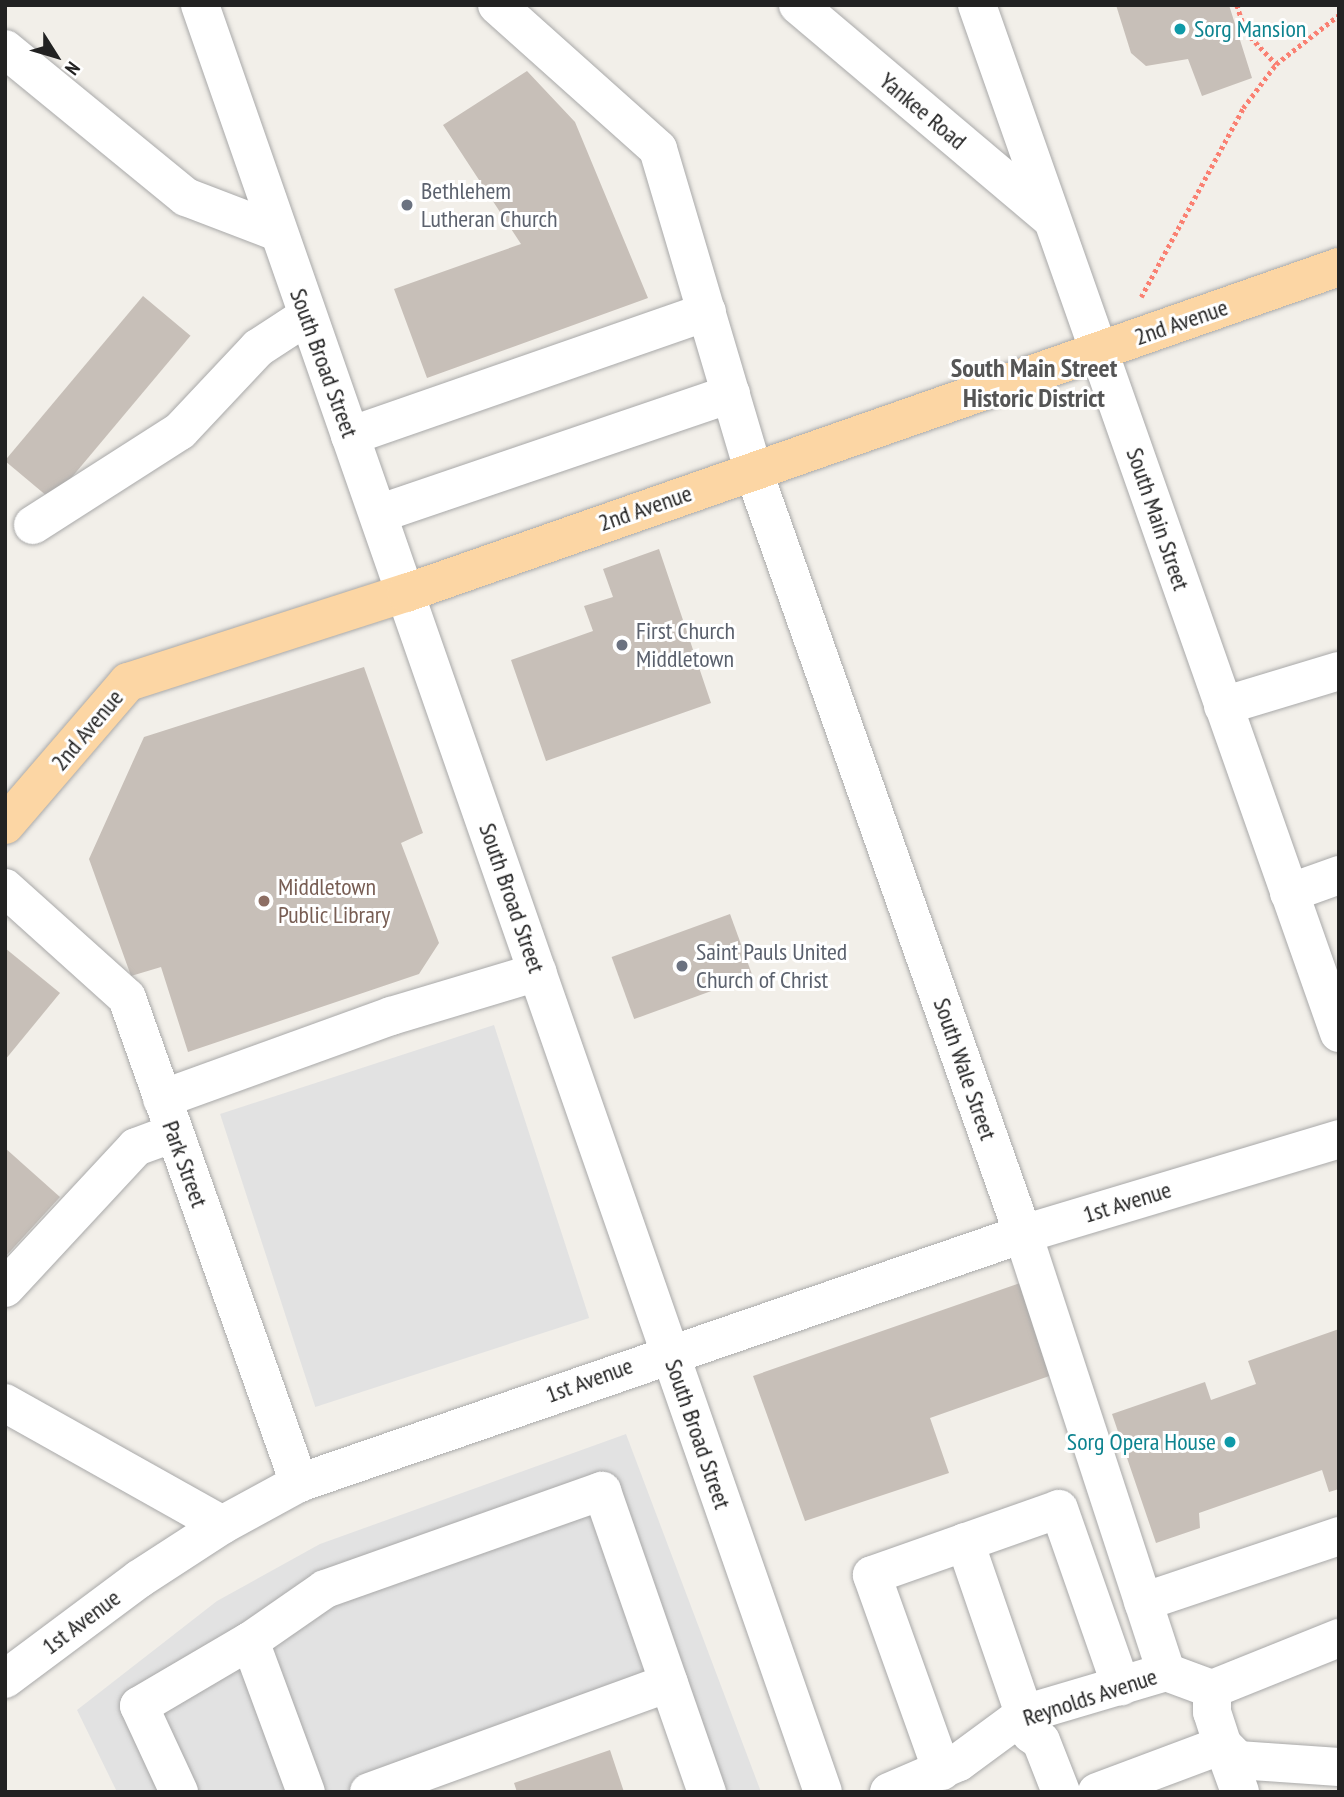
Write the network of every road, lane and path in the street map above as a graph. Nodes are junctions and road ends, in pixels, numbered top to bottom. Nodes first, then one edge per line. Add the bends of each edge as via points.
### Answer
1 (200, 5) edge
2 (497, 5) edge
3 (798, 5) edge
4 (977, 5) edge
5 (1237, 5) edge
6 (1339, 15) edge
7 (5, 49) edge
8 (1276, 64) junction
9 (1048, 216) junction
10 (277, 232) junction
11 (1339, 267) edge
12 (1141, 297) dead end
13 (707, 312) junction
14 (307, 316) junction
15 (1098, 351) junction
16 (731, 394) junction
17 (350, 436) junction
18 (753, 470) junction
19 (378, 514) junction
20 (33, 525) dead end
21 (406, 593) junction
22 (1339, 671) edge
23 (1223, 706) junction
24 (5, 825) edge
25 (1339, 875) edge
26 (5, 888) edge
27 (1289, 894) junction
28 (538, 972) junction
29 (1339, 1034) edge
30 (168, 1116) junction
31 (1339, 1139) edge
32 (1023, 1234) junction
33 (5, 1288) edge
34 (670, 1352) junction
35 (5, 1403) edge
36 (299, 1483) junction
37 (222, 1525) junction
38 (1339, 1536) edge
39 (965, 1542) junction
40 (1143, 1602) junction
41 (1339, 1638) edge
42 (250, 1641) junction
43 (1166, 1672) junction
44 (5, 1679) edge
45 (669, 1683) junction
46 (1121, 1686) junction
47 (1212, 1689) junction
48 (1024, 1714) junction
49 (1223, 1745) junction
50 (1339, 1768) edge
51 (942, 1771) junction
52 (179, 1792) edge
53 (306, 1792) edge
54 (369, 1792) edge
55 (707, 1792) edge
56 (823, 1792) edge
57 (889, 1792) edge
58 (1061, 1792) edge
59 (1097, 1792) edge
60 (1240, 1792) edge

1 - 10 street, South Broad Street
2 - 13 street, South Wale Street via 658,149
3 - 9 street, Yankee Road
4 - 9 street, South Main Street
5 - 8 path via 1246,32
6 - 8 path
7 - 10 street via 186,197
8 - 12 path via 1242,108
9 - 15 street, South Main Street
10 - 14 street, South Broad Street
11 - 15 main road, 2nd Avenue
13 - 16 street, South Wale Street
13 - 17 street
14 - 17 street, South Broad Street
14 - 20 street via 258,348 180,431
15 - 18 main road, 2nd Avenue
15 - 23 street, South Main Street
16 - 18 street, South Wale Street
16 - 19 street
17 - 19 street, South Broad Street
18 - 21 main road, 2nd Avenue
18 - 32 street, South Wale Street
19 - 21 street, South Broad Street
21 - 24 main road, 2nd Avenue via 128,682
21 - 28 street, South Broad Street
22 - 23 street
23 - 27 street, South Main Street
25 - 27 street
26 - 30 street, Park Street via 127,998
27 - 29 street, South Main Street
28 - 30 street via 391,1016
28 - 34 street, South Broad Street
30 - 33 street
30 - 36 street, Park Street
31 - 32 street, 1st Avenue
32 - 34 street, 1st Avenue
32 - 40 street, South Wale Street
34 - 36 street, 1st Avenue
34 - 56 street, South Broad Street
35 - 37 street
36 - 37 street, 1st Avenue
37 - 44 street, 1st Avenue via 139,1579
38 - 40 street
39 - 46 street via 1059,1508
39 - 48 street
39 - 51 street via 872,1575
40 - 43 street, South Wale Street
41 - 47 street
42 - 45 street via 325,1589 602,1491
42 - 52 street via 139,1706
42 - 53 street
43 - 46 street, Reynolds Avenue
43 - 47 street, Reynolds Avenue
45 - 54 street
45 - 55 street
46 - 48 street, Reynolds Avenue
47 - 49 street via 1212,1713
48 - 51 street, Reynolds Avenue
48 - 58 street via 1031,1734 1041,1741
49 - 50 street via 1238,1760 1255,1765 1286,1761
49 - 59 street
49 - 60 street
51 - 57 street, Reynolds Avenue

